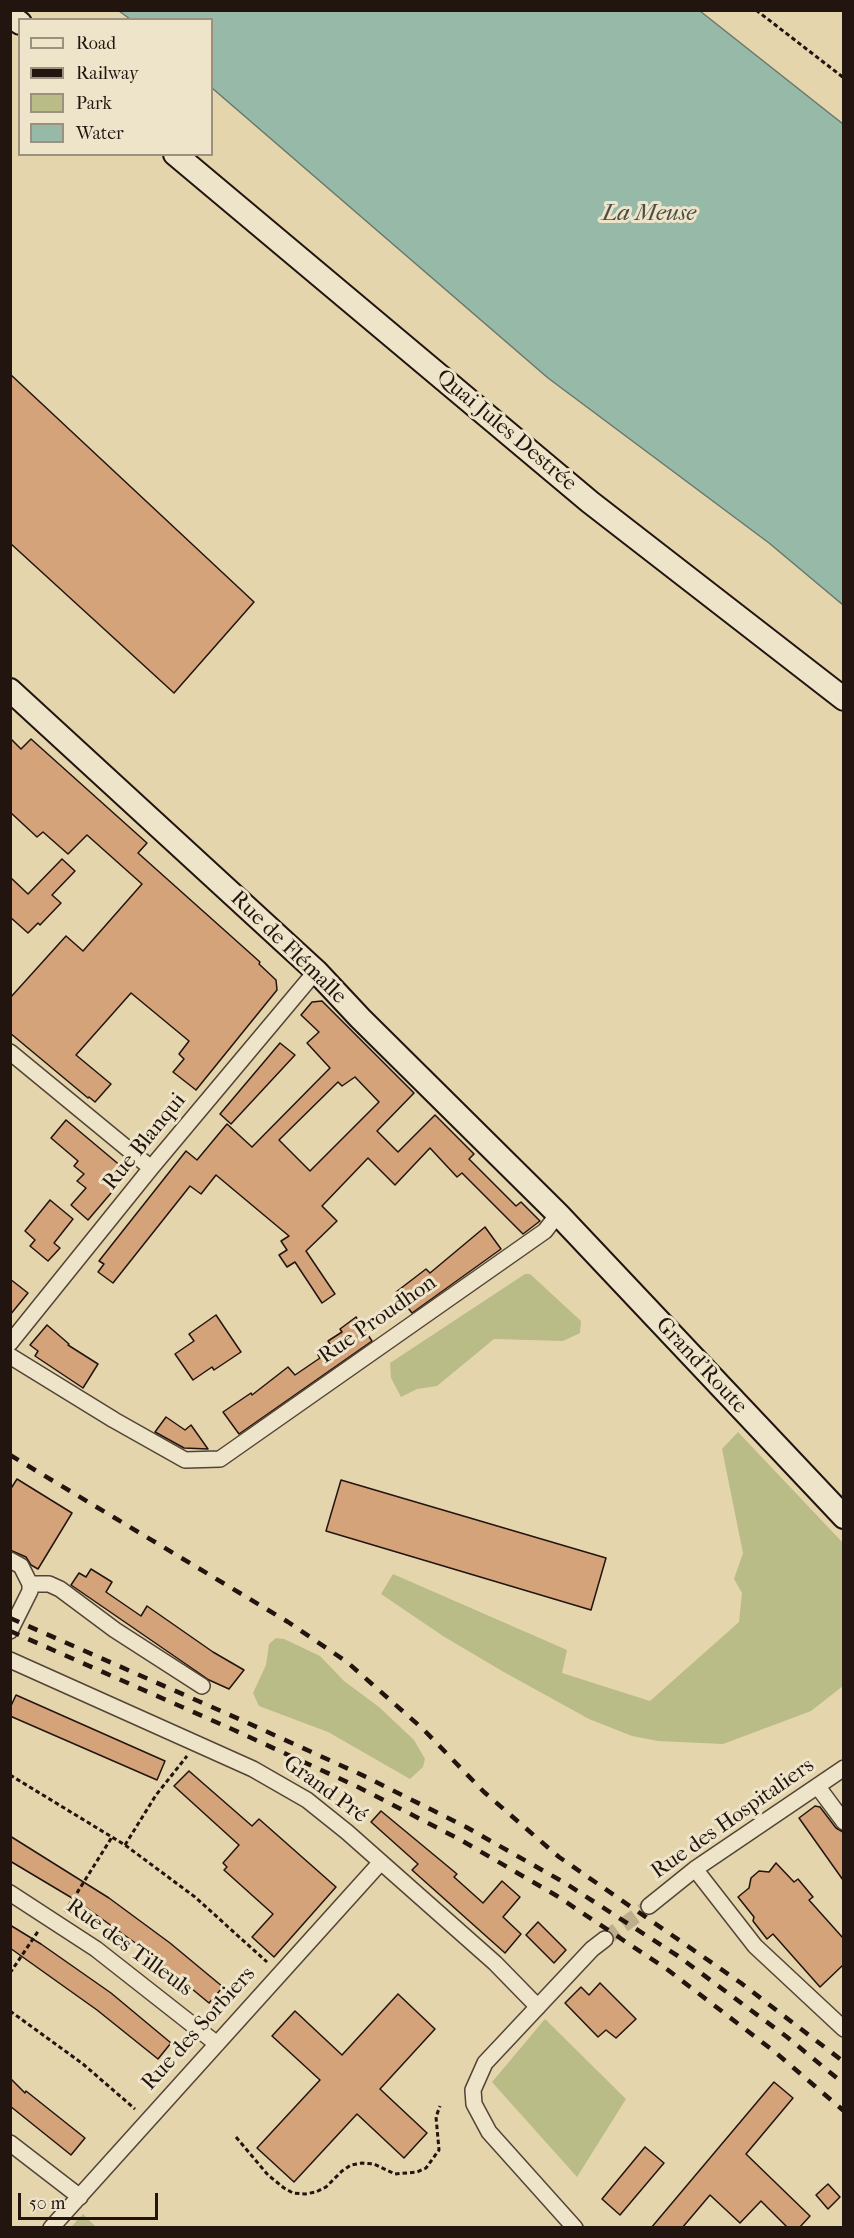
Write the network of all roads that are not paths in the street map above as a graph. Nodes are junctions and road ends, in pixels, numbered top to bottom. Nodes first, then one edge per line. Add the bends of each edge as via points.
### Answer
1 (177, 156) edge
2 (10, 690) edge
3 (843, 699) edge
4 (316, 971) junction
5 (10, 1052) edge
6 (151, 1168) junction
7 (558, 1214) junction
8 (10, 1343) edge
9 (10, 1356) edge
10 (843, 1517) edge
11 (10, 1560) edge
12 (30, 1584) junction
13 (10, 1631) edge
14 (10, 1659) edge
15 (202, 1686) dead end
16 (843, 1768) edge
17 (819, 1787) junction
18 (843, 1822) edge
19 (381, 1862) junction
20 (695, 1869) junction
21 (10, 1893) edge
22 (649, 1906) tunnel mouth
23 (605, 1939) tunnel mouth
24 (538, 2007) junction
25 (843, 2029) edge
26 (217, 2044) junction
27 (10, 2143) edge
28 (80, 2196) junction
29 (51, 2228) edge
30 (576, 2228) edge

1 - 3 street, Quai Jules Destrée via 608,516
2 - 4 street, Rue de Flémalle
4 - 6 street, Rue Blanqui
4 - 7 street, Rue de Flémalle
5 - 6 street
6 - 8 street, Rue Blanqui
7 - 9 street, Rue Proudhon via 545,1230 220,1459 184,1460
7 - 10 street, Grand'Route
11 - 12 street via 21,1566
12 - 13 street
12 - 15 street via 49,1584 60,1589
14 - 19 street, Grand Pré via 287,1787
16 - 17 street, Rue des Hospitaliers
17 - 18 street
17 - 20 street, Rue des Hospitaliers
19 - 24 street, Grand Pré via 495,1963
19 - 26 street, Rue des Sorbiers
20 - 22 street, Rue des Hospitaliers
20 - 25 street via 755,1946
21 - 26 street, Rue des Tilleuls via 124,1970
23 - 24 street
24 - 30 street via 485,2063 473,2090 474,2104 489,2132
26 - 28 street, Rue des Sorbiers
27 - 28 street
28 - 29 street, Rue des Sorbiers

